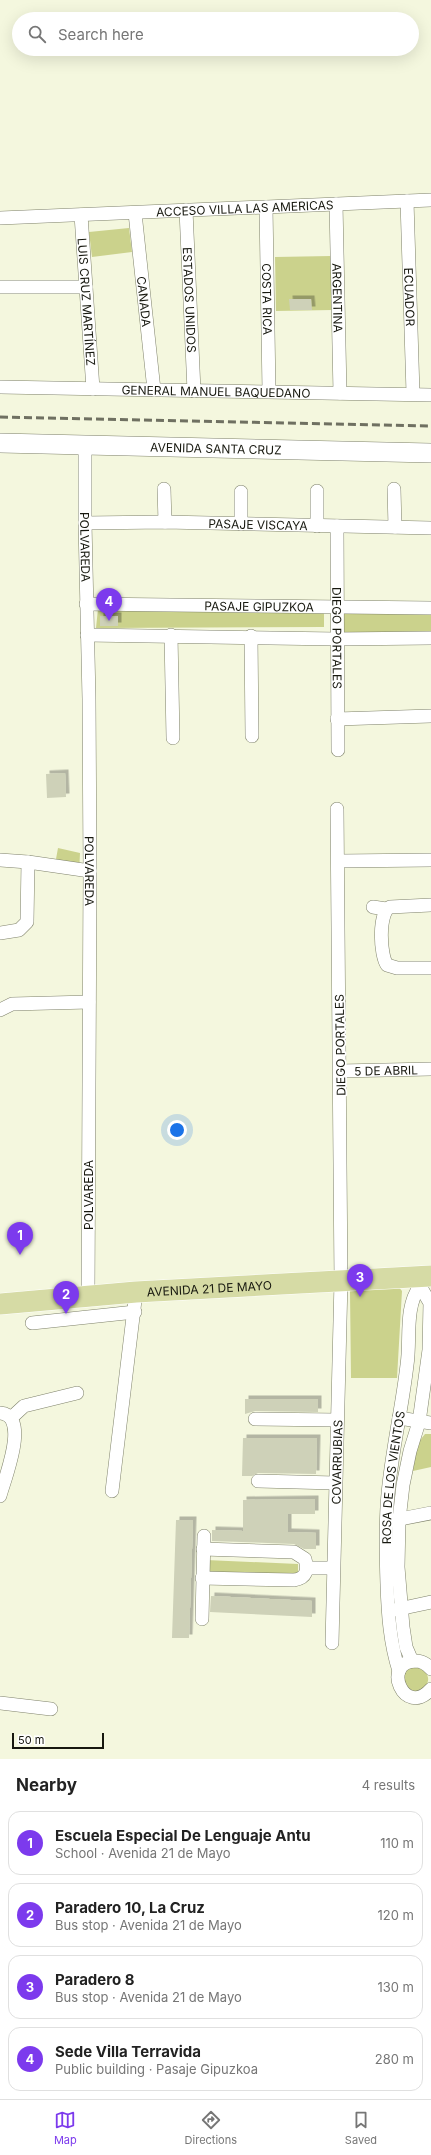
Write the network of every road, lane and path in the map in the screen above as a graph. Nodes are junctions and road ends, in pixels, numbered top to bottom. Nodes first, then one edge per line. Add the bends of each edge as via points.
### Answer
1 (431, 200) edge
2 (407, 201) junction
3 (336, 204) junction
4 (266, 207) junction
5 (186, 210) junction
6 (135, 212) junction
7 (82, 215) junction
8 (0, 218) edge
9 (0, 287) edge
10 (86, 287) junction
11 (0, 387) edge
12 (93, 389) junction
13 (154, 390) junction
14 (194, 391) junction
15 (269, 391) junction
16 (340, 393) junction
17 (413, 393) junction
18 (431, 395) edge
19 (0, 443) edge
20 (85, 445) junction
21 (431, 453) edge
22 (164, 489) dead end
23 (394, 490) dead end
24 (317, 491) dead end
25 (241, 492) dead end
26 (165, 522) junction
27 (85, 523) junction
28 (241, 524) junction
29 (317, 526) junction
30 (337, 526) junction
31 (394, 527) junction
32 (431, 528) edge
33 (86, 604) junction
34 (337, 606) junction
35 (431, 608) edge
36 (87, 634) junction
37 (171, 636) junction
38 (251, 636) junction
39 (431, 638) edge
40 (337, 639) junction
41 (431, 716) edge
42 (337, 719) junction
43 (252, 736) dead end
44 (173, 738) dead end
45 (338, 750) dead end
46 (337, 809) dead end
47 (0, 860) edge
48 (431, 860) edge
49 (339, 861) junction
50 (28, 862) junction
51 (90, 871) junction
52 (431, 905) edge
53 (372, 907) dead end
54 (386, 909) junction
55 (0, 932) edge
56 (431, 968) edge
57 (89, 1002) junction
58 (0, 1010) edge
59 (431, 1070) edge
60 (340, 1071) junction
61 (423, 1279) edge
62 (341, 1281) junction
63 (88, 1297) junction
64 (135, 1302) junction
65 (0, 1304) edge
66 (32, 1323) dead end
67 (77, 1393) dead end
68 (5, 1416) edge
69 (399, 1418) junction
70 (255, 1419) dead end
71 (336, 1420) junction
72 (425, 1423) edge
73 (258, 1481) dead end
74 (335, 1483) junction
75 (112, 1491) dead end
76 (0, 1496) edge
77 (431, 1513) edge
78 (393, 1521) junction
79 (308, 1568) junction
80 (332, 1568) junction
81 (202, 1578) junction
82 (431, 1602) edge
83 (402, 1609) junction
84 (388, 1611) junction
85 (202, 1619) dead end
86 (332, 1643) dead end
87 (412, 1661) junction
88 (431, 1669) edge
89 (399, 1671) junction
90 (431, 1689) edge
91 (0, 1703) edge
92 (51, 1709) dead end

1 - 2 street, ACCESO VILLA LAS AMERICAS
2 - 3 street, ACCESO VILLA LAS AMERICAS
2 - 17 street, ECUADOR
3 - 4 street, ACCESO VILLA LAS AMERICAS
3 - 16 street, ARGENTINA
4 - 5 street, ACCESO VILLA LAS AMERICAS
4 - 15 street, COSTA RICA
5 - 6 street, ACCESO VILLA LAS AMERICAS
5 - 14 street, ESTADOS UNIDOS
6 - 7 street, ACCESO VILLA LAS AMERICAS
6 - 13 street, CANADA
7 - 8 street, ACCESO VILLA LAS AMERICAS
7 - 10 street, LUIS CRUZ MARTÍNEZ
9 - 10 street
10 - 12 street, LUIS CRUZ MARTÍNEZ
11 - 12 street, GENERAL MANUEL BAQUEDANO
12 - 13 street, GENERAL MANUEL BAQUEDANO
13 - 14 street, GENERAL MANUEL BAQUEDANO
14 - 15 street, GENERAL MANUEL BAQUEDANO
15 - 16 street, GENERAL MANUEL BAQUEDANO
16 - 17 street, GENERAL MANUEL BAQUEDANO
17 - 18 street, GENERAL MANUEL BAQUEDANO
19 - 20 main road, AVENIDA SANTA CRUZ
20 - 21 main road, AVENIDA SANTA CRUZ
20 - 27 street, POLVAREDA
22 - 26 street
23 - 31 street
24 - 29 street
25 - 28 street
26 - 27 street, PASAJE VISCAYA
26 - 28 street, PASAJE VISCAYA
27 - 33 street, POLVAREDA
28 - 29 street, PASAJE VISCAYA
29 - 30 street, PASAJE VISCAYA
30 - 31 street, PASAJE VISCAYA
30 - 34 street, DIEGO PORTALES
31 - 32 street, PASAJE VISCAYA
33 - 34 street, PASAJE GIPUZKOA
33 - 36 street, POLVAREDA
34 - 35 street, PASAJE GIPUZKOA
34 - 40 street, DIEGO PORTALES
36 - 37 street
36 - 51 street, POLVAREDA
37 - 38 street
37 - 44 street
38 - 40 street
38 - 43 street
39 - 40 street
40 - 42 street, DIEGO PORTALES
41 - 42 street
42 - 45 street, DIEGO PORTALES
46 - 49 street, DIEGO PORTALES
47 - 50 street
48 - 49 street
49 - 60 street, DIEGO PORTALES
50 - 51 street
50 - 55 street via 27,922 19,930
51 - 57 street, POLVAREDA
52 - 54 street via 393,906
53 - 54 street
54 - 56 street via 382,922 383,957 387,965 397,968
57 - 58 street via 12,1004
57 - 63 street, POLVAREDA
59 - 60 street, 5 DE ABRIL
60 - 62 street, DIEGO PORTALES
61 - 62 main road, AVENIDA 21 DE MAYO
61 - 69 street, ROSA DE LOS VIENTOS via 411,1304 408,1363
61 - 72 street, ROSA DE LOS VIENTOS via 430,1303
62 - 64 main road, AVENIDA 21 DE MAYO
62 - 71 street, COVARRUBIAS
63 - 64 main road, AVENIDA 21 DE MAYO
63 - 65 main road, AVENIDA 21 DE MAYO
64 - 66 street
64 - 75 street
67 - 68 street via 24,1406
68 - 76 street via 16,1428
69 - 72 street
69 - 78 street, ROSA DE LOS VIENTOS via 393,1454
70 - 71 street
71 - 74 street, COVARRUBIAS
72 - 78 street, ROSA DE LOS VIENTOS via 404,1478
73 - 74 street
74 - 80 street, COVARRUBIAS
77 - 78 street
78 - 83 street, ROSA DE LOS VIENTOS
78 - 84 street, ROSA DE LOS VIENTOS
79 - 80 street
79 - 81 street via 301,1579 294,1580
79 - 81 street via 304,1558 294,1552 203,1542
80 - 86 street, COVARRUBIAS
81 - 85 street
82 - 83 street
83 - 84 street
83 - 87 street, ROSA DE LOS VIENTOS via 404,1638
84 - 89 street, ROSA DE LOS VIENTOS via 394,1655
87 - 88 street via 424,1663
87 - 89 street via 402,1666
89 - 90 street, ROSA DE LOS VIENTOS via 400,1689 410,1696 422,1696
91 - 92 street

